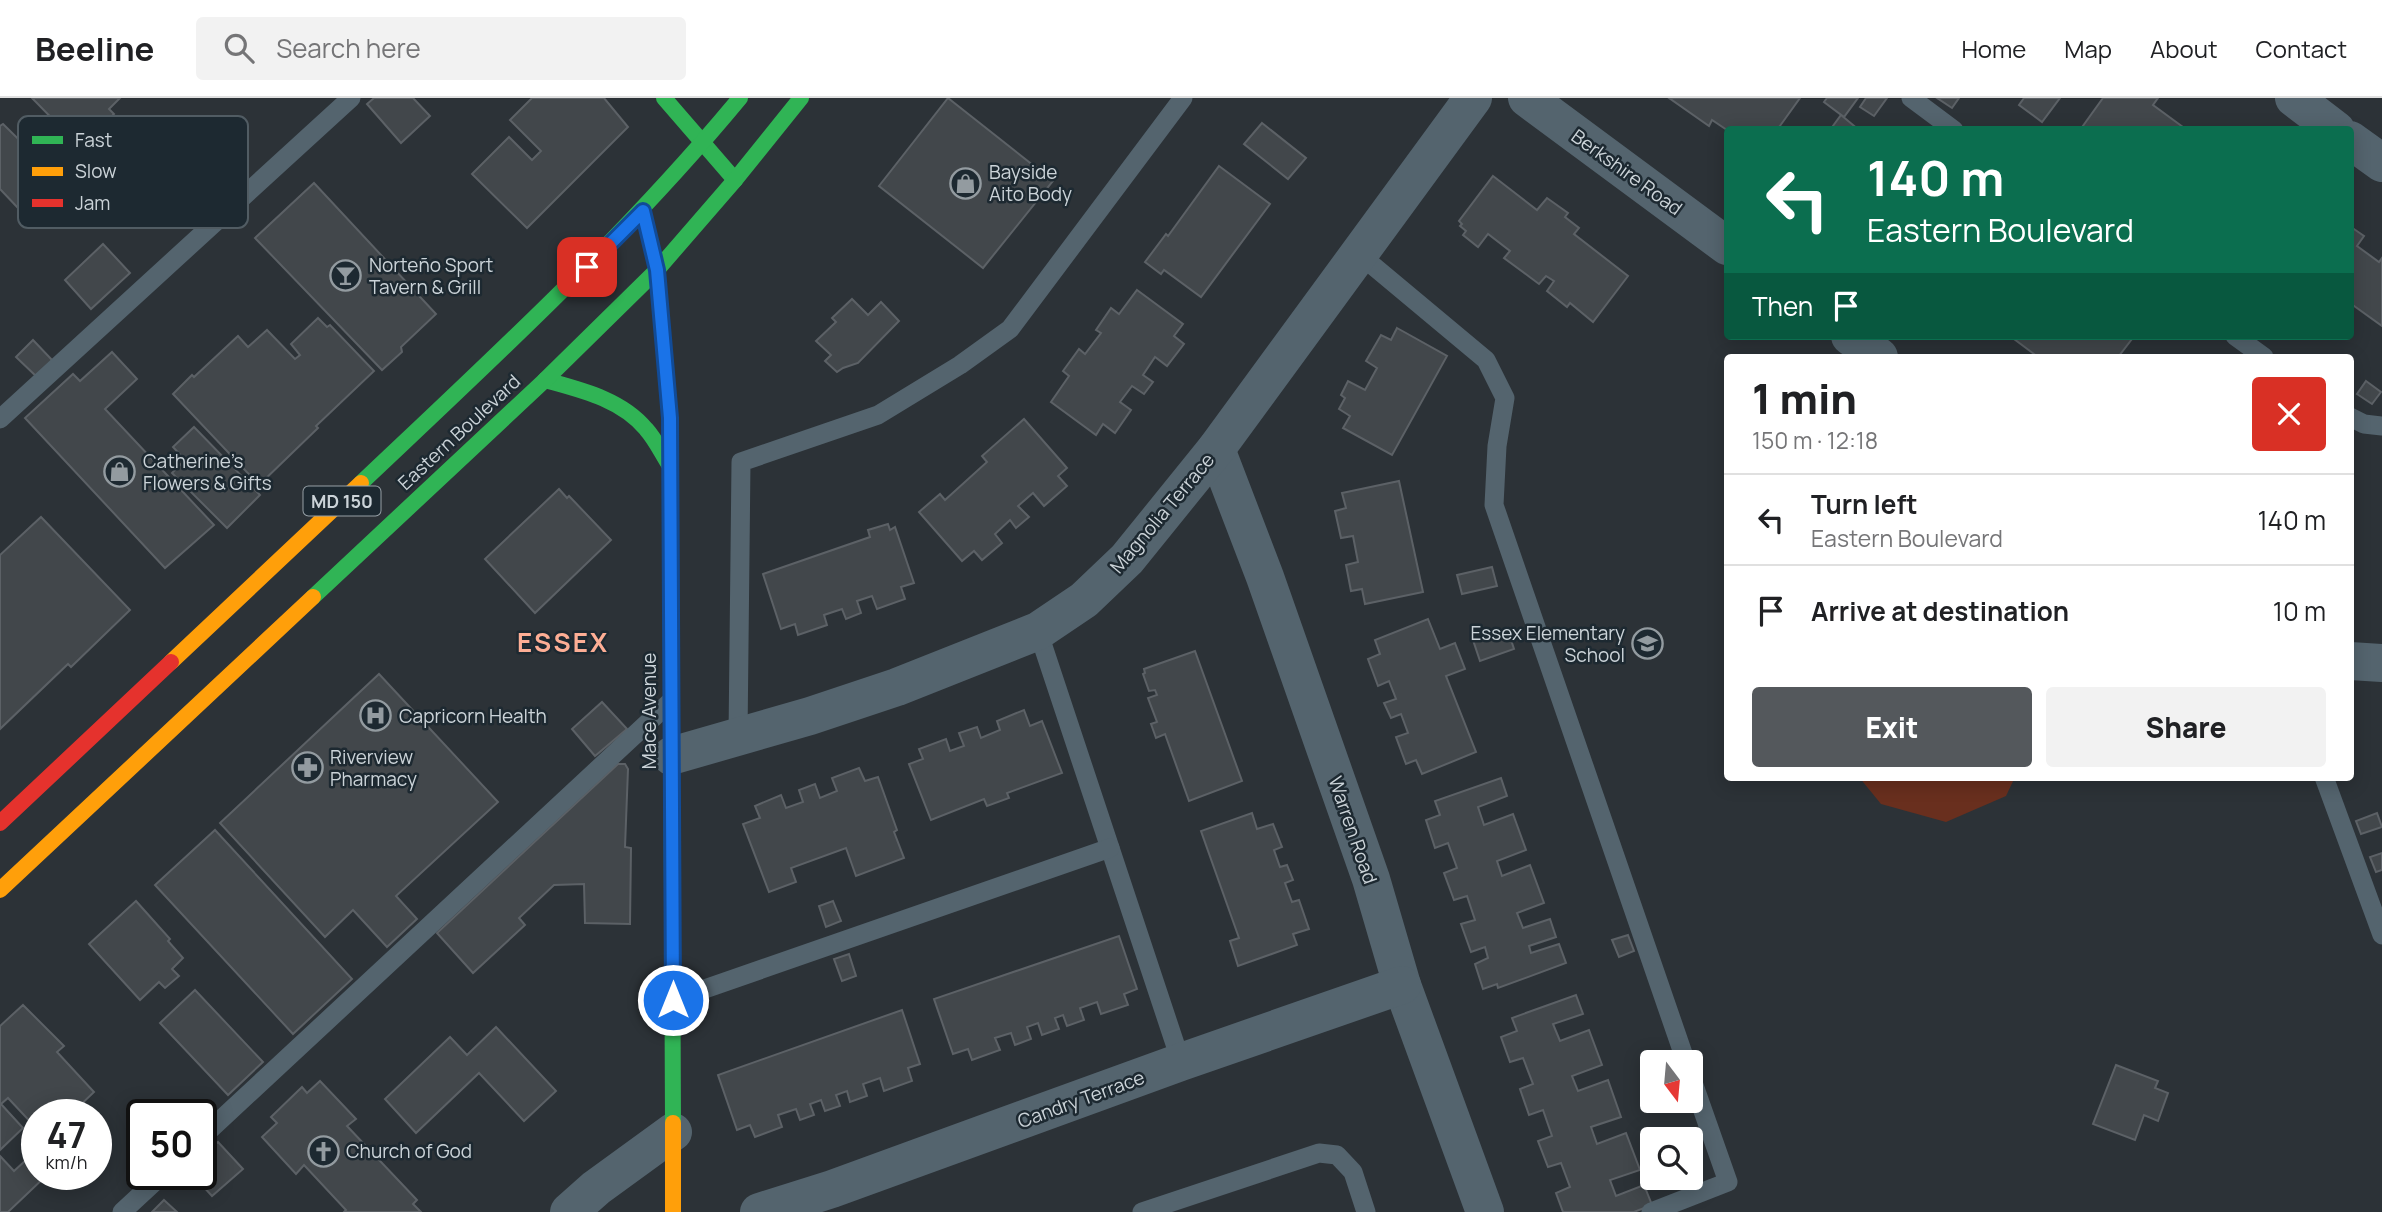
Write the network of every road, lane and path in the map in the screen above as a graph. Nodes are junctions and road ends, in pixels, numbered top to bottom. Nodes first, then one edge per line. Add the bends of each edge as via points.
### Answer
1 (351, 98) edge
2 (664, 98) edge
3 (740, 98) edge
4 (801, 98) edge
5 (1183, 98) edge
6 (1473, 98) edge
7 (1527, 98) edge
8 (1911, 98) edge
9 (2294, 98) edge
10 (1949, 126) edge
11 (2331, 126) edge
12 (2354, 143) edge
13 (704, 144) junction
14 (2382, 163) edge
15 (735, 180) junction
16 (248, 192) edge
17 (643, 211) junction
18 (209, 228) edge
19 (1724, 244) edge
20 (1359, 254) junction
21 (657, 270) junction
22 (1856, 340) edge
23 (2241, 340) edge
24 (1875, 354) edge
25 (2260, 354) edge
26 (545, 380) junction
27 (0, 419) edge
28 (2354, 419) edge
29 (2382, 426) edge
30 (1216, 449) junction
31 (670, 466) junction
32 (1038, 631) junction
33 (2354, 661) edge
34 (2382, 663) edge
35 (670, 702) junction
36 (738, 737) junction
37 (671, 756) junction
38 (2325, 781) edge
39 (0, 822) edge
40 (1110, 848) junction
41 (0, 890) edge
42 (2382, 934) edge
43 (1402, 985) junction
44 (673, 1000) junction
45 (1682, 1050) edge
46 (1181, 1062) junction
47 (1703, 1111) edge
48 (217, 1123) edge
49 (674, 1132) junction
50 (146, 1190) edge
51 (835, 1201) edge
52 (122, 1212) edge
53 (569, 1212) edge
54 (673, 1212) edge
55 (759, 1212) edge
56 (1142, 1212) edge
57 (1366, 1212) edge
58 (1485, 1212) edge
59 (1651, 1212) edge

1 - 16 lane
2 - 13 main road
3 - 13 main road, Eastern Boulevard / MD 150
4 - 15 main road, Eastern Boulevard / MD 150
5 - 36 lane via 1010,330 878,415 741,462
6 - 20 street, Magnolia Terrace
7 - 19 street, Berkshire Road
8 - 10 lane
9 - 11 street
12 - 14 street
13 - 15 main road
13 - 17 main road, Eastern Boulevard / MD 150
15 - 21 main road, Eastern Boulevard / MD 150
17 - 21 main road, Mace Avenue
17 - 39 main road, Eastern Boulevard / MD 150 via 42,792
18 - 27 lane
20 - 30 street, Magnolia Terrace
20 - 45 lane via 1486,360 1505,398 1494,505
21 - 26 main road, Eastern Boulevard / MD 150
21 - 31 main road, Mace Avenue
22 - 24 street
23 - 25 lane
26 - 31 main road via 619,405 646,429
26 - 41 main road, Eastern Boulevard / MD 150 via 67,818
28 - 29 lane
30 - 32 street, Magnolia Terrace via 1127,559 1084,600
30 - 43 street, Warren Road via 1371,879
31 - 35 main road, Mace Avenue
32 - 36 street, Magnolia Terrace via 897,687
32 - 40 lane
33 - 34 street
35 - 37 main road, Mace Avenue
35 - 48 lane
36 - 37 street, Magnolia Terrace
37 - 44 main road, Mace Avenue
38 - 42 lane
40 - 44 lane
40 - 46 lane
43 - 46 street, Candry Terrace
43 - 58 street, Warren Road
44 - 49 main road, Mace Avenue
46 - 51 street, Candry Terrace
47 - 59 lane via 1728,1182
49 - 53 street
49 - 54 main road, Mace Avenue
50 - 52 lane
51 - 55 street, Candry Terrace
56 - 57 lane via 1319,1153 1337,1155 1353,1172

